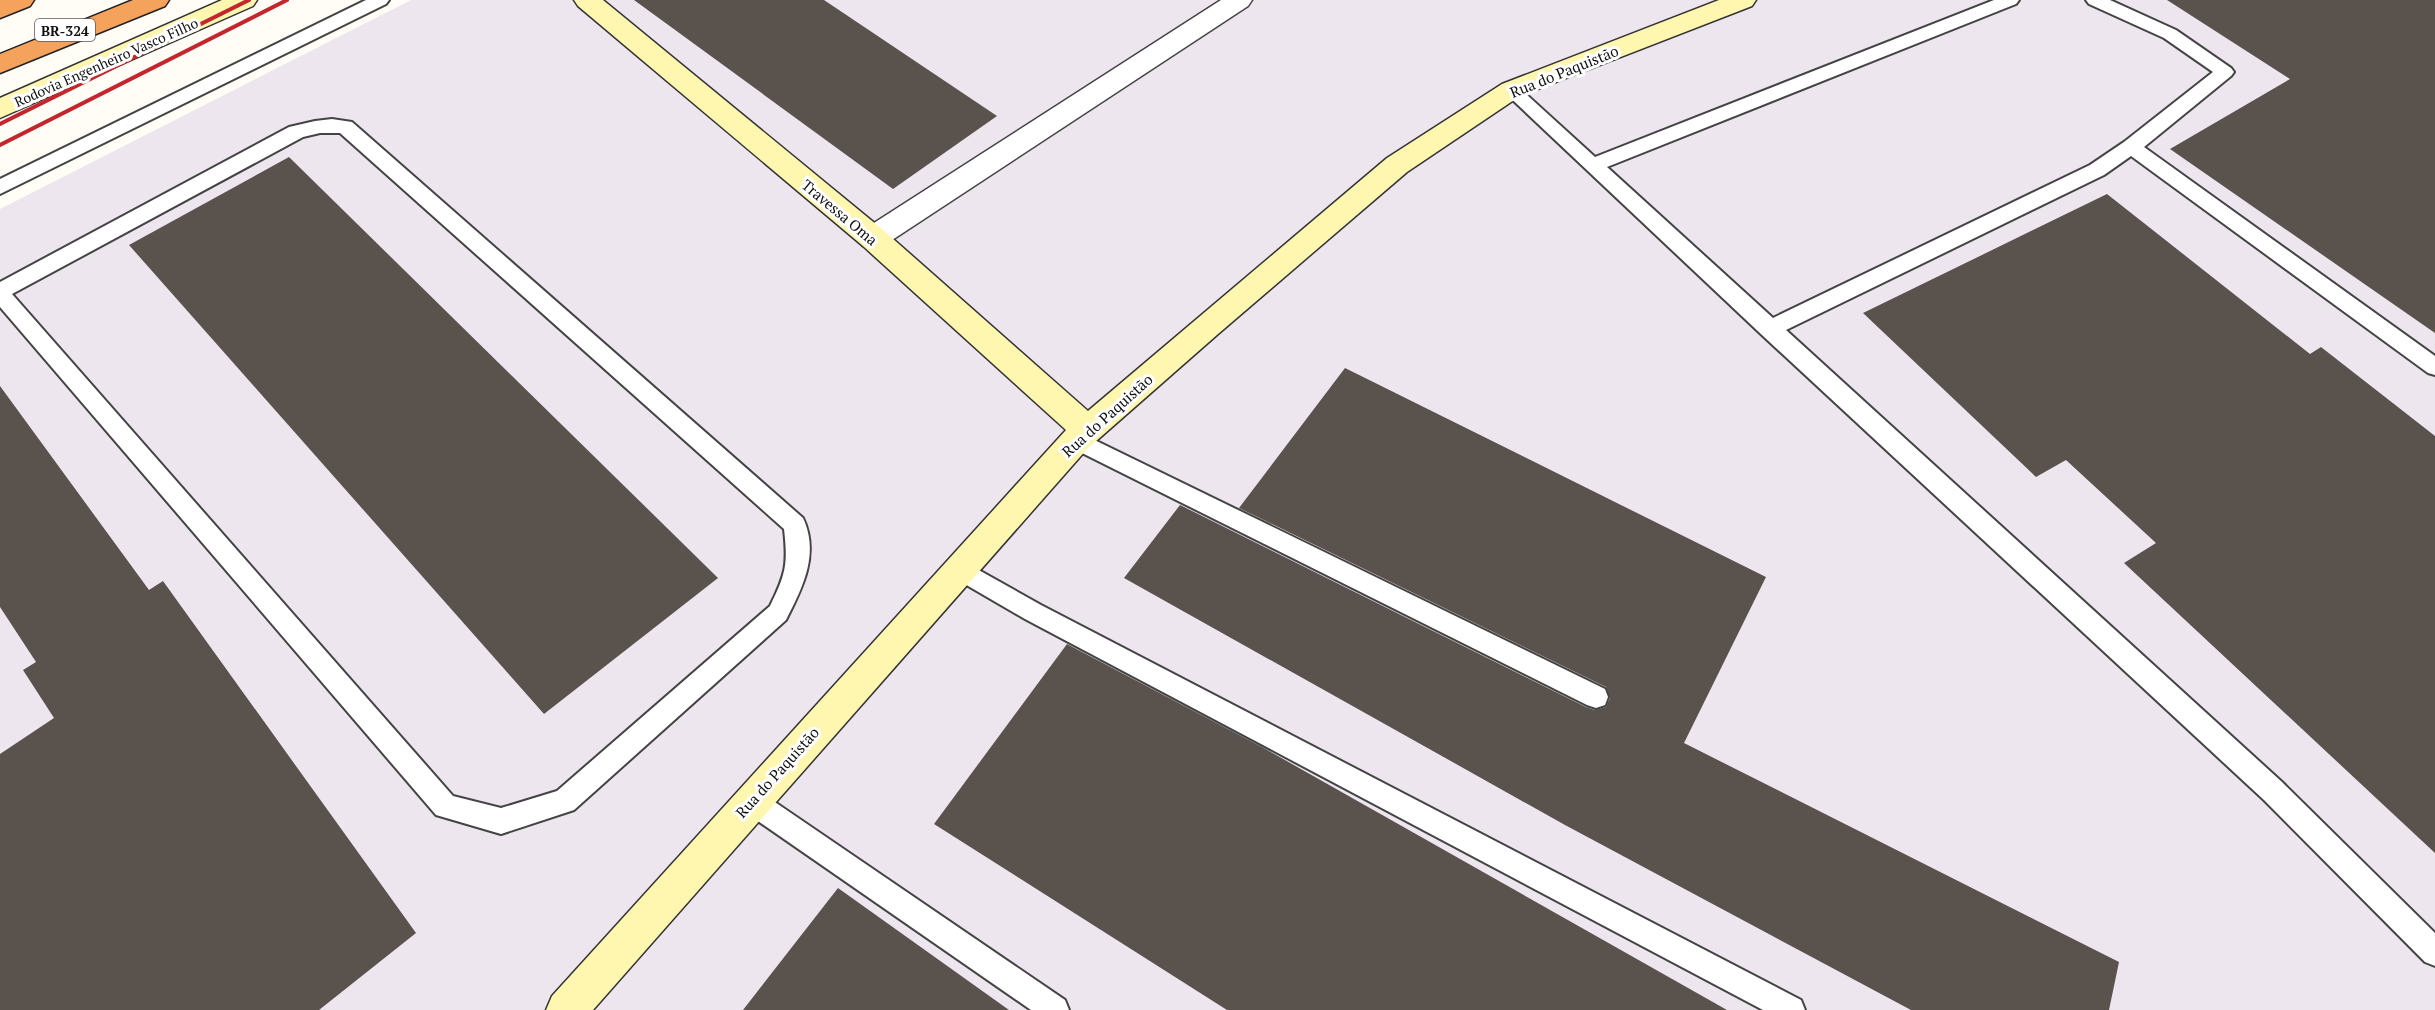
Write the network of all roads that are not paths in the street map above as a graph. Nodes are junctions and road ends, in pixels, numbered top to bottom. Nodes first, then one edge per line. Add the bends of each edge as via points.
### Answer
1 (21, 0) edge
2 (131, 0) edge
3 (156, 0) edge
4 (244, 0) edge
5 (380, 0) edge
6 (587, 0) edge
7 (1239, 0) edge
8 (1743, 0) edge
9 (2010, 0) edge
10 (2095, 0) edge
11 (0, 10) edge
12 (0, 62) edge
13 (1511, 90) junction
14 (0, 109) edge
15 (2132, 147) junction
16 (1593, 165) junction
17 (0, 187) edge
18 (873, 238) junction
19 (0, 292) edge
20 (1769, 329) junction
21 (2435, 367) edge
22 (1082, 435) junction
23 (959, 569) junction
24 (1596, 697) dead end
25 (751, 801) junction
26 (2435, 952) edge
27 (566, 1010) edge
28 (1055, 1010) edge
29 (1791, 1010) edge

1 - 11 highway
2 - 12 highway, BR-324
3 - 12 highway
4 - 14 main road, Rodovia Engenheiro Vasco Filho
5 - 17 lane
6 - 18 main road, Travessa Oma
7 - 18 street
8 - 13 main road, Rua do Paquistão
9 - 16 lane
10 - 15 lane via 2170,34 2225,72
13 - 16 lane
13 - 22 main road, Rua do Paquistão via 1397,165
15 - 20 lane via 2097,170
15 - 21 lane
16 - 20 lane
18 - 22 main road, Travessa Oma
19 - 19 lane via 296,132 314,125 345,127 795,525 795,580 778,613 565,801 501,821 445,806
20 - 26 lane via 2273,791
22 - 23 main road, Rua do Paquistão
22 - 24 lane
23 - 25 main road, Rua do Paquistão
23 - 29 lane via 1033,612
25 - 27 main road, Rua do Paquistão
25 - 28 lane

